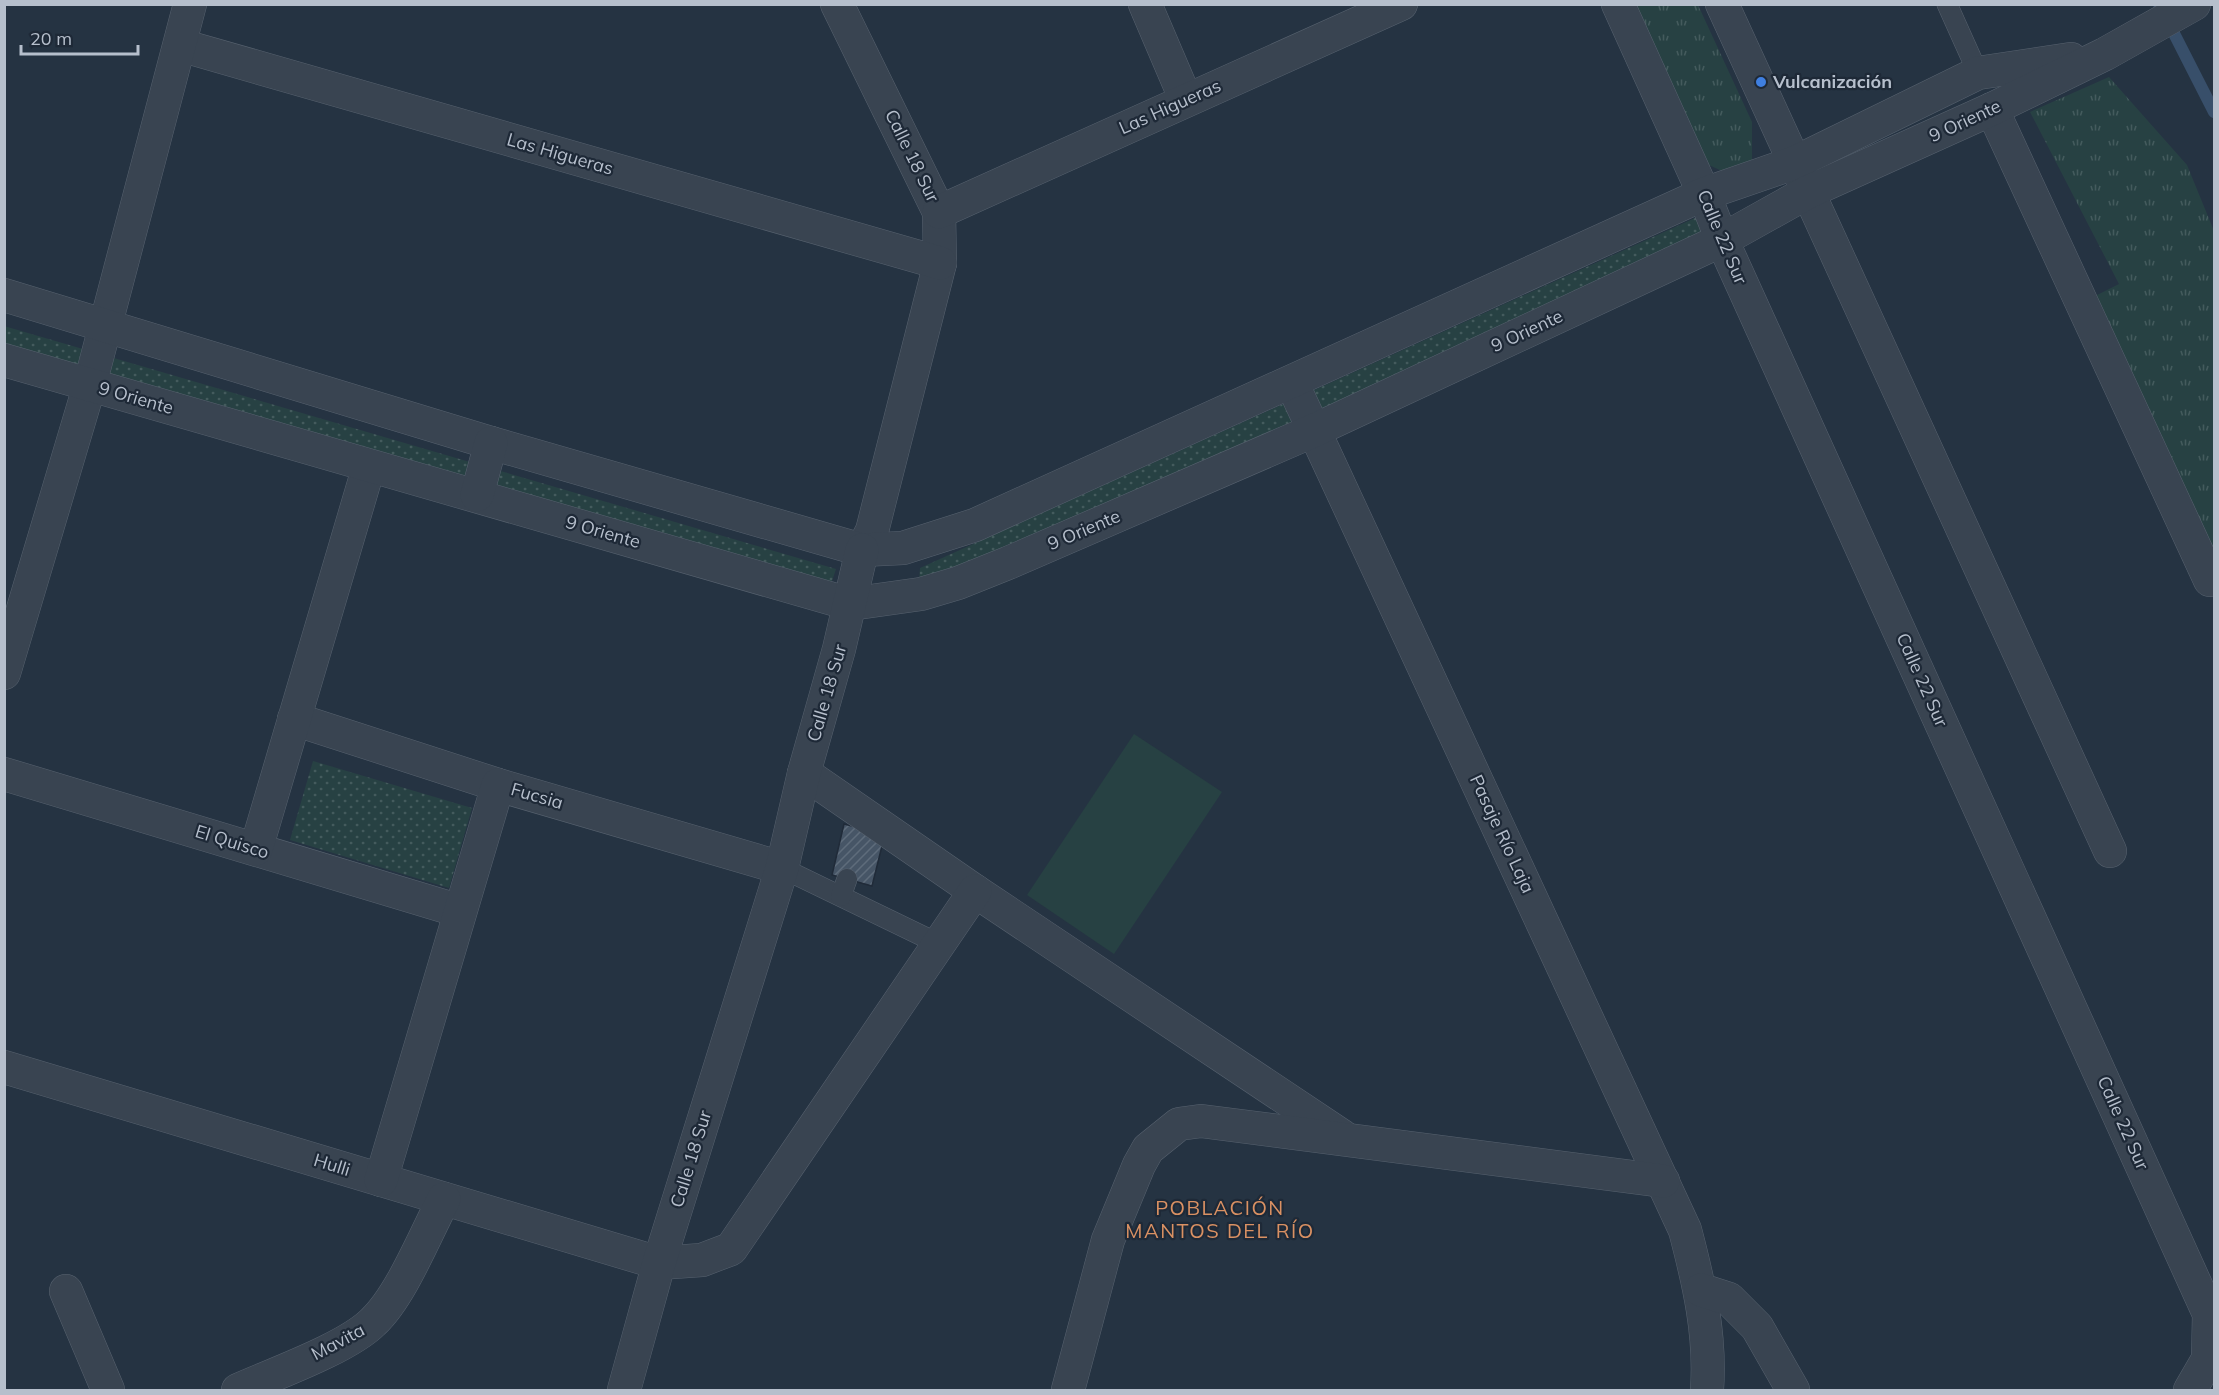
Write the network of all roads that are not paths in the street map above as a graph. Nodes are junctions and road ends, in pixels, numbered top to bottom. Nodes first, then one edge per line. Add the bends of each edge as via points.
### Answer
1 (190, 4) edge
2 (837, 4) edge
3 (1144, 4) edge
4 (1401, 4) edge
5 (1618, 4) edge
6 (1722, 4) edge
7 (1947, 4) edge
8 (2193, 4) edge
9 (180, 45) junction
10 (2105, 54) junction
11 (1978, 73) junction
12 (1186, 100) junction
13 (1992, 109) junction
14 (1801, 178) junction
15 (1704, 194) junction
16 (939, 212) junction
17 (1722, 240) junction
18 (940, 263) junction
19 (4, 295) edge
20 (105, 324) junction
21 (4, 360) edge
22 (1292, 383) junction
23 (90, 384) junction
24 (1315, 430) junction
25 (491, 442) junction
26 (369, 466) junction
27 (477, 495) junction
28 (862, 550) junction
29 (2210, 580) dead end
30 (850, 604) junction
31 (4, 673) edge
32 (294, 719) junction
33 (804, 773) junction
34 (4, 774) edge
35 (498, 785) junction
36 (256, 849) junction
37 (2110, 851) dead end
38 (782, 868) junction
39 (975, 891) junction
40 (460, 911) junction
41 (939, 944) junction
42 (4, 1067) edge
43 (1349, 1141) junction
44 (381, 1180) junction
45 (1663, 1181) junction
46 (444, 1199) junction
47 (659, 1263) junction
48 (1701, 1290) junction
49 (66, 1291) dead end
50 (108, 1390) edge
51 (238, 1390) edge
52 (624, 1390) edge
53 (1068, 1390) edge
54 (1707, 1390) edge
55 (1793, 1390) edge
56 (2190, 1390) edge

1 - 9 street
2 - 16 street, Calle 18 Sur
3 - 12 street
4 - 12 street, Las Higueras
5 - 15 street, Calle 22 Sur
6 - 14 street
7 - 11 lane
8 - 10 street, 9 Oriente
9 - 18 street, Las Higueras
9 - 20 street
10 - 11 street, 9 Oriente
10 - 13 street, 9 Oriente
11 - 14 street, 9 Oriente
12 - 16 street, Las Higueras
13 - 14 street, 9 Oriente
13 - 29 street
14 - 15 street, 9 Oriente
14 - 17 street, 9 Oriente
14 - 37 street
15 - 17 street, Calle 22 Sur
15 - 22 street, 9 Oriente
16 - 18 street, Calle 18 Sur
17 - 24 street, 9 Oriente
17 - 56 street, Calle 22 Sur via 2209,1314 2208,1359
18 - 28 street, Calle 18 Sur via 872,531
19 - 20 street, 9 Oriente
20 - 23 street
20 - 25 street, 9 Oriente
21 - 23 street, 9 Oriente
22 - 24 street, Pasaje Río Laja
22 - 28 street, 9 Oriente via 975,525 903,548
23 - 26 street, 9 Oriente
23 - 31 street
24 - 30 street, 9 Oriente via 958,583 921,594
24 - 45 street, Pasaje Río Laja
25 - 27 street
25 - 28 street, 9 Oriente
26 - 27 street, 9 Oriente
26 - 32 street
27 - 30 street, 9 Oriente
28 - 30 street, Calle 18 Sur
30 - 33 street, Calle 18 Sur
32 - 35 street, Fucsia
32 - 36 street
33 - 38 street, Calle 18 Sur
33 - 39 street via 862,821
34 - 36 street, El Quisco
35 - 38 street, Fucsia
35 - 40 street
36 - 40 street, El Quisco
38 - 41 lane via 844,888
38 - 47 street, Calle 18 Sur
39 - 41 street
39 - 43 street
40 - 44 street
41 - 47 street via 731,1249 702,1260
42 - 44 street, Hulli
43 - 45 street
43 - 53 street via 1201,1121 1179,1124 1149,1149 1108,1240
44 - 46 street, Hulli
45 - 48 street, Pasaje Río Laja via 1685,1230
46 - 47 street, Hulli
46 - 51 street, Mavita via 393,1296 372,1323 344,1341
47 - 52 street, Calle 18 Sur
48 - 54 street, Pasaje Río Laja via 1709,1365
48 - 55 street via 1729,1299 1757,1327
49 - 50 street

